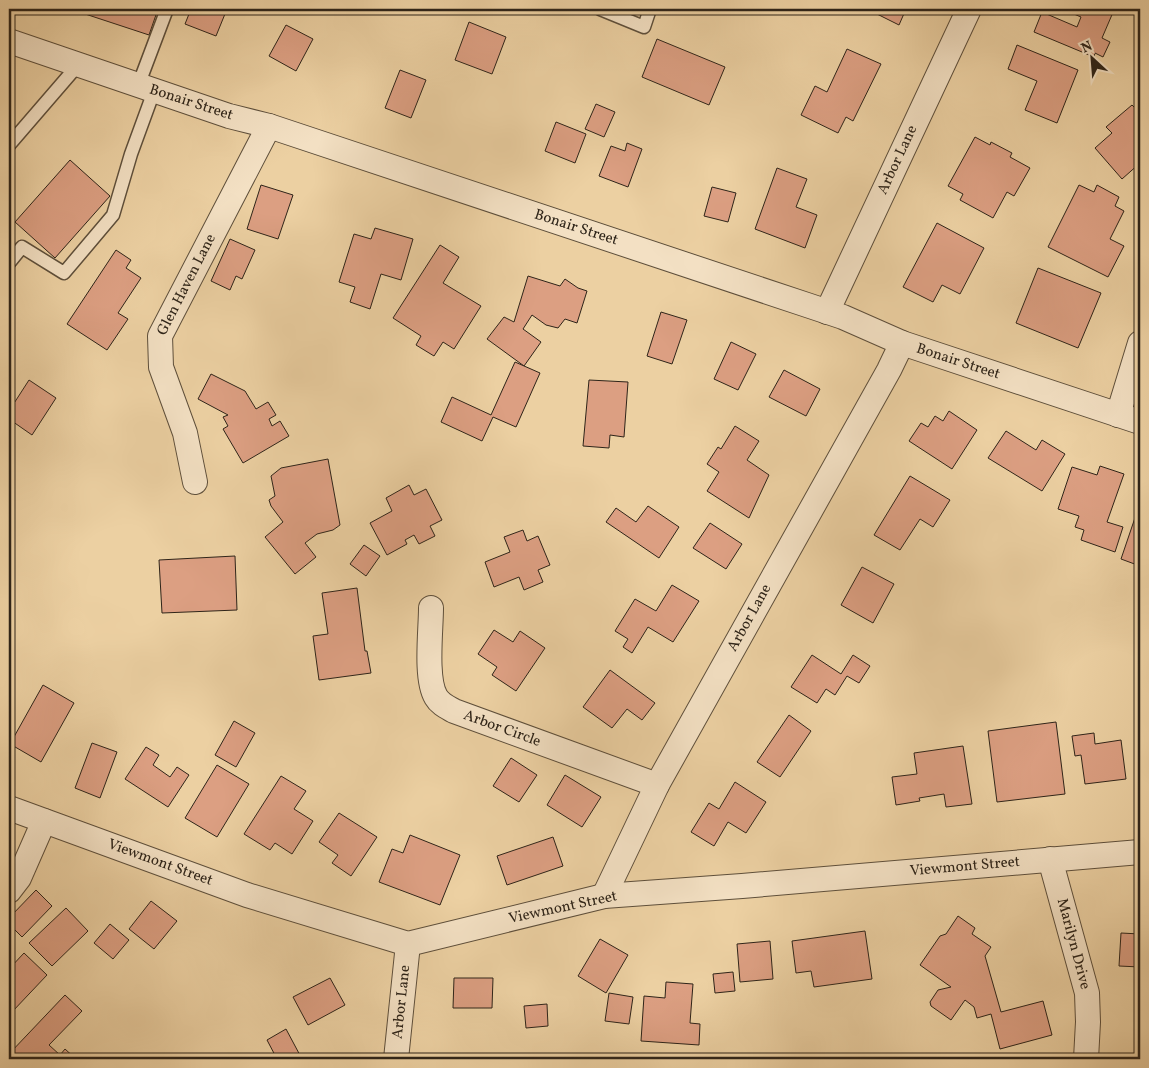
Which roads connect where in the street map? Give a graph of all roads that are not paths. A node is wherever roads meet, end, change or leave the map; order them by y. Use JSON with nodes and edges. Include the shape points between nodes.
{"nodes":[{"id":1,"x":167,"y":9,"type":"edge"},
{"id":2,"x":600,"y":9,"type":"edge"},
{"id":3,"x":650,"y":9,"type":"edge"},
{"id":4,"x":969,"y":9,"type":"edge"},
{"id":5,"x":9,"y":41,"type":"edge"},
{"id":6,"x":78,"y":65,"type":"junction"},
{"id":7,"x":146,"y":88,"type":"junction"},
{"id":8,"x":269,"y":126,"type":"junction"},
{"id":9,"x":9,"y":145,"type":"edge"},
{"id":10,"x":9,"y":263,"type":"edge"},
{"id":11,"x":827,"y":312,"type":"junction"},
{"id":12,"x":902,"y":343,"type":"junction"},
{"id":13,"x":1140,"y":343,"type":"edge"},
{"id":14,"x":1118,"y":415,"type":"junction"},
{"id":15,"x":1140,"y":422,"type":"edge"},
{"id":16,"x":194,"y":482,"type":"dead end"},
{"id":17,"x":431,"y":608,"type":"dead end"},
{"id":18,"x":657,"y":785,"type":"junction"},
{"id":19,"x":9,"y":808,"type":"edge"},
{"id":20,"x":44,"y":822,"type":"junction"},
{"id":21,"x":1140,"y":852,"type":"edge"},
{"id":22,"x":1050,"y":859,"type":"junction"},
{"id":23,"x":9,"y":891,"type":"edge"},
{"id":24,"x":604,"y":896,"type":"junction"},
{"id":25,"x":408,"y":944,"type":"junction"},
{"id":26,"x":396,"y":1059,"type":"edge"},
{"id":27,"x":1086,"y":1059,"type":"edge"}],
"edges":[{"from":1,"to":7,"type":"lane"},
{"from":2,"to":3,"type":"lane","via":[[644,27]]},
{"from":4,"to":11,"type":"street","name":"Arbor Lane"},
{"from":5,"to":6,"type":"street","name":"Bonair Street"},
{"from":6,"to":7,"type":"street","name":"Bonair Street"},
{"from":6,"to":9,"type":"lane"},
{"from":7,"to":8,"type":"street","name":"Bonair Street"},
{"from":7,"to":10,"type":"lane","via":[[113,215],[64,273],[22,247]]},
{"from":8,"to":11,"type":"street","name":"Bonair Street"},
{"from":8,"to":16,"type":"street","name":"Glen Haven Lane","via":[[160,336],[161,366],[185,433]]},
{"from":11,"to":12,"type":"street","name":"Bonair Street"},
{"from":12,"to":14,"type":"street","name":"Bonair Street"},
{"from":12,"to":18,"type":"street","name":"Arbor Lane"},
{"from":13,"to":14,"type":"street"},
{"from":14,"to":15,"type":"street","name":"Bonair Street"},
{"from":17,"to":18,"type":"street","name":"Arbor Circle","via":[[430,678],[441,703],[454,711]]},
{"from":18,"to":24,"type":"street","name":"Arbor Lane"},
{"from":19,"to":20,"type":"street","name":"Viewmont Street"},
{"from":20,"to":23,"type":"street","via":[[19,878]]},
{"from":20,"to":25,"type":"street","name":"Viewmont Street","via":[[247,895]]},
{"from":21,"to":22,"type":"street","name":"Viewmont Street"},
{"from":22,"to":24,"type":"street","name":"Viewmont Street"},
{"from":22,"to":27,"type":"street","name":"Marilyn Drive","via":[[1087,993]]},
{"from":24,"to":25,"type":"street","name":"Viewmont Street"},
{"from":25,"to":26,"type":"street","name":"Arbor Lane"}]}
